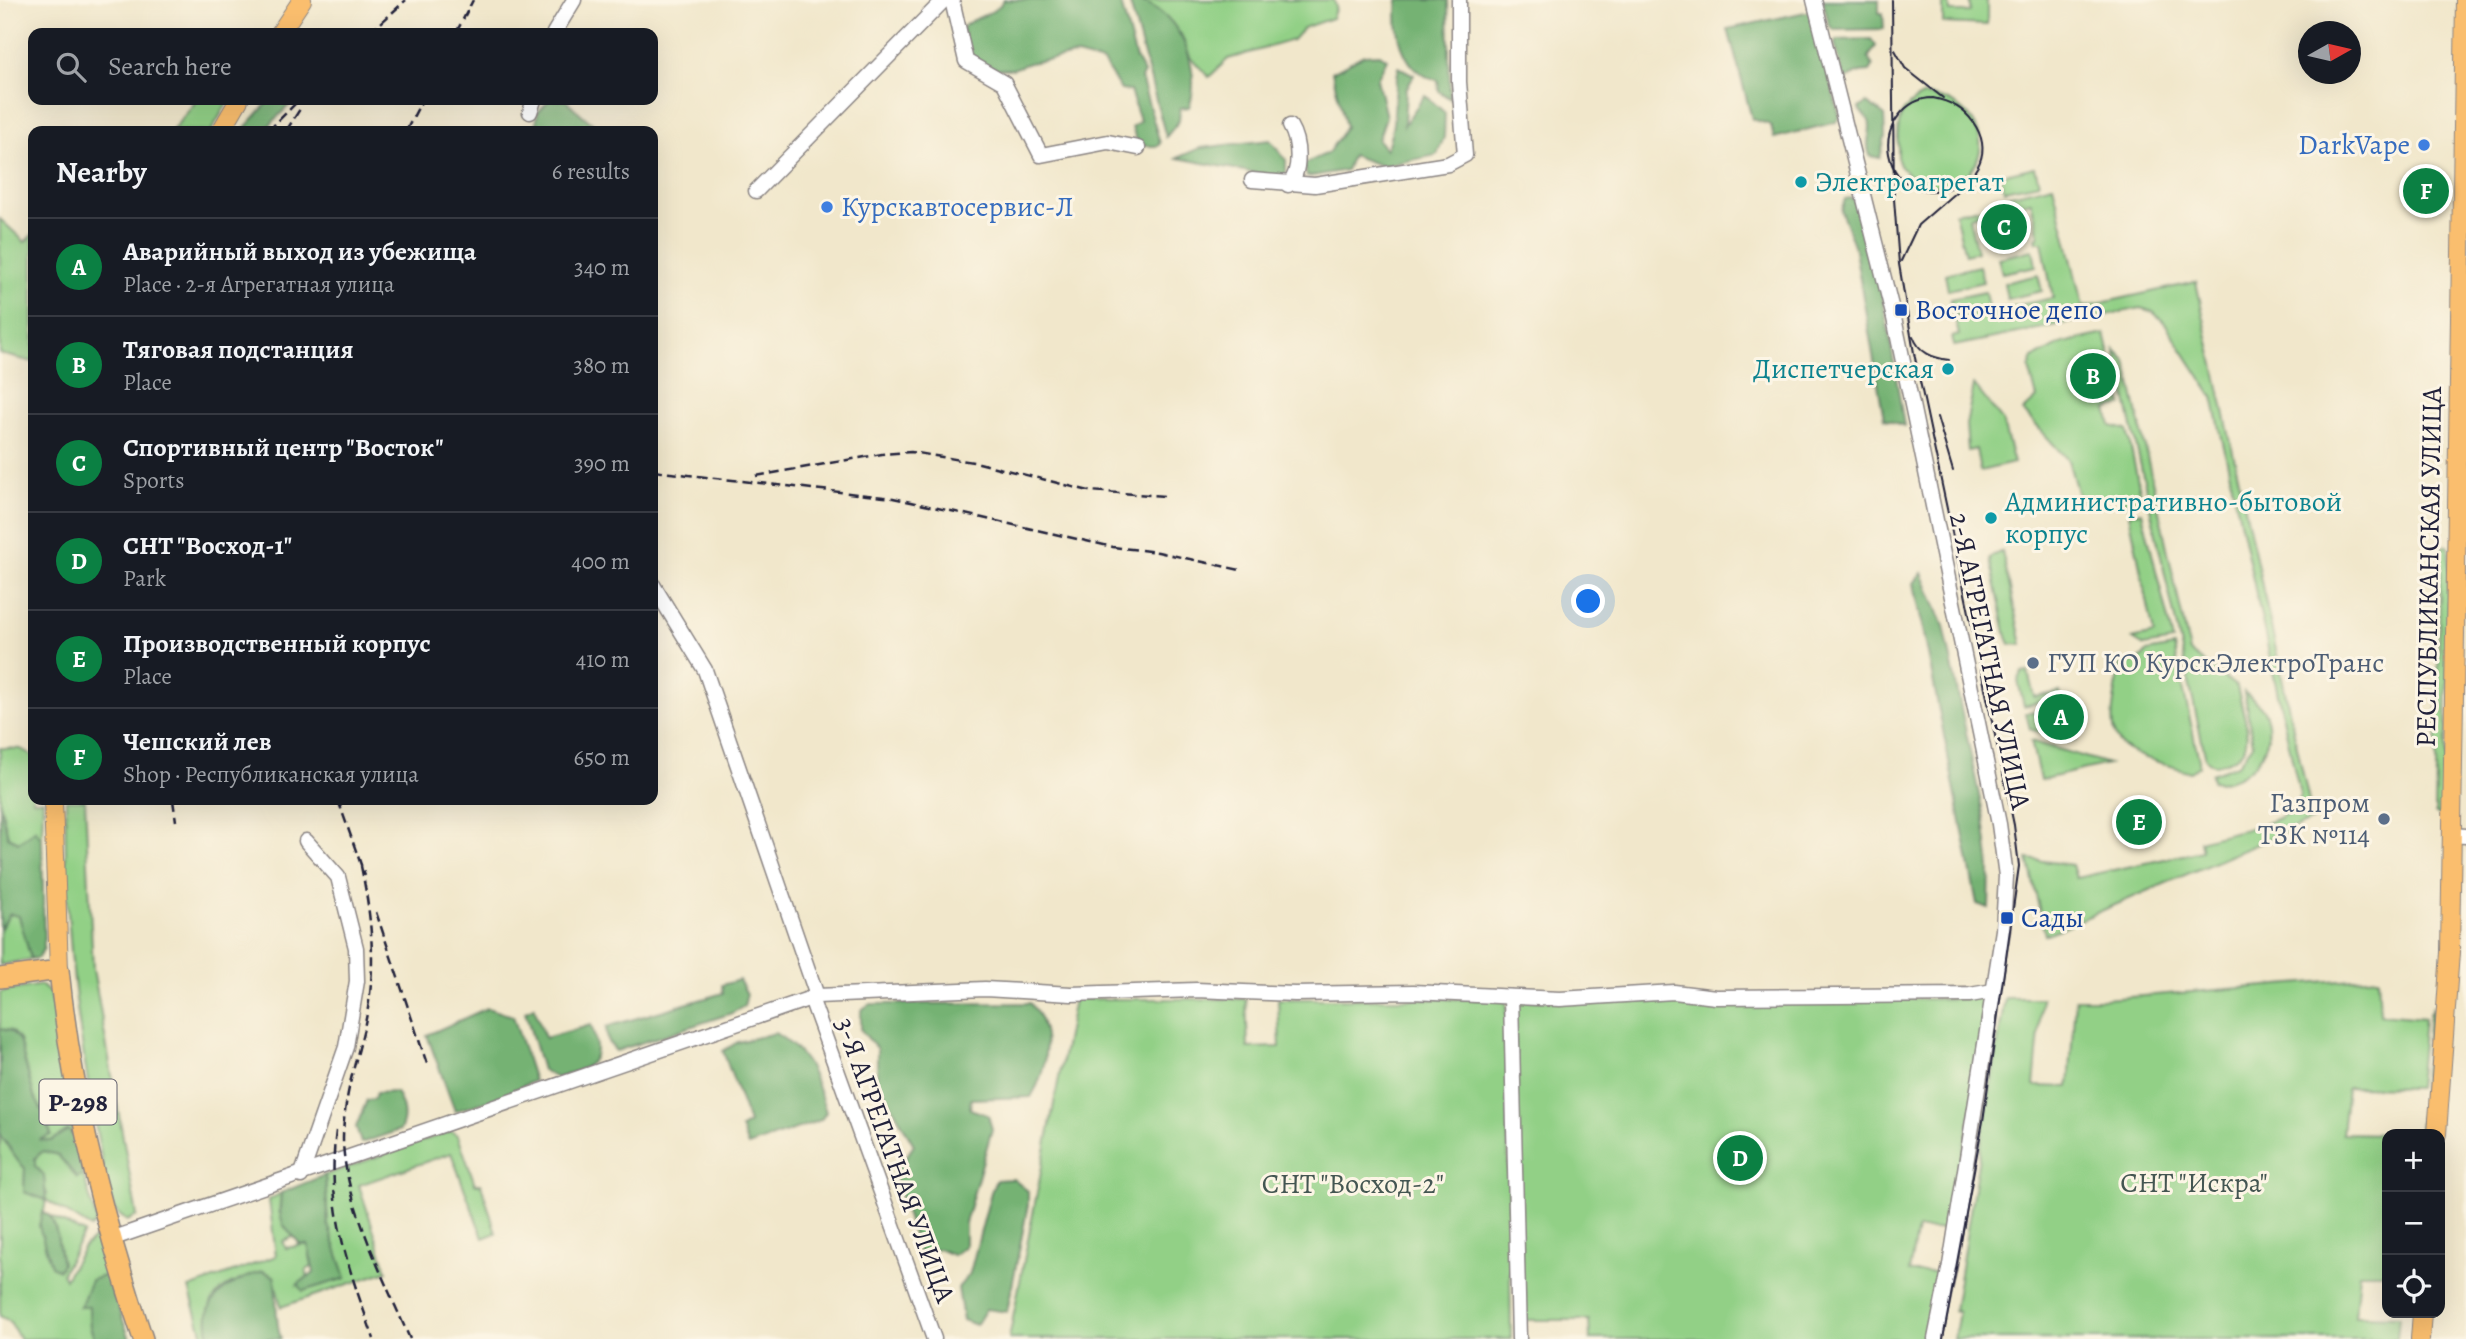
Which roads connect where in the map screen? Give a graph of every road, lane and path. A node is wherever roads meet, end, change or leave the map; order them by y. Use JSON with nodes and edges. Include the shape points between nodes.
{"nodes":[{"id":1,"x":302,"y":0,"type":"edge"},
{"id":2,"x":574,"y":0,"type":"edge"},
{"id":3,"x":944,"y":0,"type":"edge"},
{"id":4,"x":952,"y":0,"type":"edge"},
{"id":5,"x":1458,"y":0,"type":"edge"},
{"id":6,"x":1814,"y":0,"type":"edge"},
{"id":7,"x":2465,"y":0,"type":"edge"},
{"id":8,"x":283,"y":28,"type":"edge"},
{"id":9,"x":557,"y":28,"type":"edge"},
{"id":10,"x":236,"y":105,"type":"edge"},
{"id":11,"x":224,"y":126,"type":"edge"},
{"id":12,"x":1290,"y":126,"type":"dead end"},
{"id":13,"x":1138,"y":148,"type":"dead end"},
{"id":14,"x":1252,"y":180,"type":"dead end"},
{"id":15,"x":1289,"y":185,"type":"junction"},
{"id":16,"x":756,"y":191,"type":"dead end"},
{"id":17,"x":658,"y":593,"type":"edge"},
{"id":18,"x":53,"y":805,"type":"edge"},
{"id":19,"x":2459,"y":835,"type":"edge"},
{"id":20,"x":306,"y":841,"type":"dead end"},
{"id":21,"x":58,"y":964,"type":"junction"},
{"id":22,"x":0,"y":967,"type":"edge"},
{"id":23,"x":0,"y":978,"type":"edge"},
{"id":24,"x":1993,"y":991,"type":"junction"},
{"id":25,"x":814,"y":997,"type":"junction"},
{"id":26,"x":1510,"y":997,"type":"junction"},
{"id":27,"x":2437,"y":1129,"type":"edge"},
{"id":28,"x":301,"y":1176,"type":"junction"},
{"id":29,"x":111,"y":1238,"type":"junction"},
{"id":30,"x":2422,"y":1318,"type":"edge"},
{"id":31,"x":143,"y":1339,"type":"edge"},
{"id":32,"x":934,"y":1339,"type":"edge"},
{"id":33,"x":1519,"y":1339,"type":"edge"},
{"id":34,"x":1935,"y":1339,"type":"edge"},
{"id":35,"x":2420,"y":1339,"type":"edge"}],
"edges":[{"from":1,"to":8,"type":"main road"},
{"from":2,"to":9,"type":"street"},
{"from":3,"to":16,"type":"street"},
{"from":4,"to":13,"type":"street","via":[[965,61],[1004,83],[1041,155],[1108,142]]},
{"from":5,"to":15,"type":"street","via":[[1465,155],[1448,164]]},
{"from":6,"to":24,"type":"street","name":"2-Я АГРЕГАТНАЯ УЛИЦА","via":[[1894,318],[1999,824],[2006,876]]},
{"from":7,"to":19,"type":"main road","name":"РЕСПУБЛИКАНСКАЯ УЛИЦА"},
{"from":10,"to":11,"type":"main road"},
{"from":12,"to":15,"type":"street","via":[[1298,152]]},
{"from":14,"to":15,"type":"street"},
{"from":17,"to":25,"type":"street","name":"3-Я АГРЕГАТНАЯ УЛИЦА","via":[[705,670]]},
{"from":18,"to":21,"type":"main road"},
{"from":19,"to":27,"type":"main road","name":"РЕСПУБЛИКАНСКАЯ УЛИЦА"},
{"from":20,"to":28,"type":"street","via":[[338,877],[356,947],[357,981],[346,1047]]},
{"from":21,"to":22,"type":"highway"},
{"from":21,"to":23,"type":"highway"},
{"from":21,"to":29,"type":"highway","number":"Р-298","via":[[66,1040]]},
{"from":24,"to":26,"type":"street","via":[[1970,995],[1716,997],[1674,992],[1560,999]]},
{"from":24,"to":34,"type":"street","name":"2-Я АГРЕГАТНАЯ УЛИЦА"},
{"from":25,"to":26,"type":"street","via":[[985,989],[1071,994],[1196,990]]},
{"from":25,"to":28,"type":"street"},
{"from":25,"to":32,"type":"street","name":"3-Я АГРЕГАТНАЯ УЛИЦА"},
{"from":26,"to":33,"type":"street"},
{"from":28,"to":29,"type":"street"},
{"from":29,"to":31,"type":"highway","number":"Р-298"},
{"from":30,"to":35,"type":"main road"}]}
